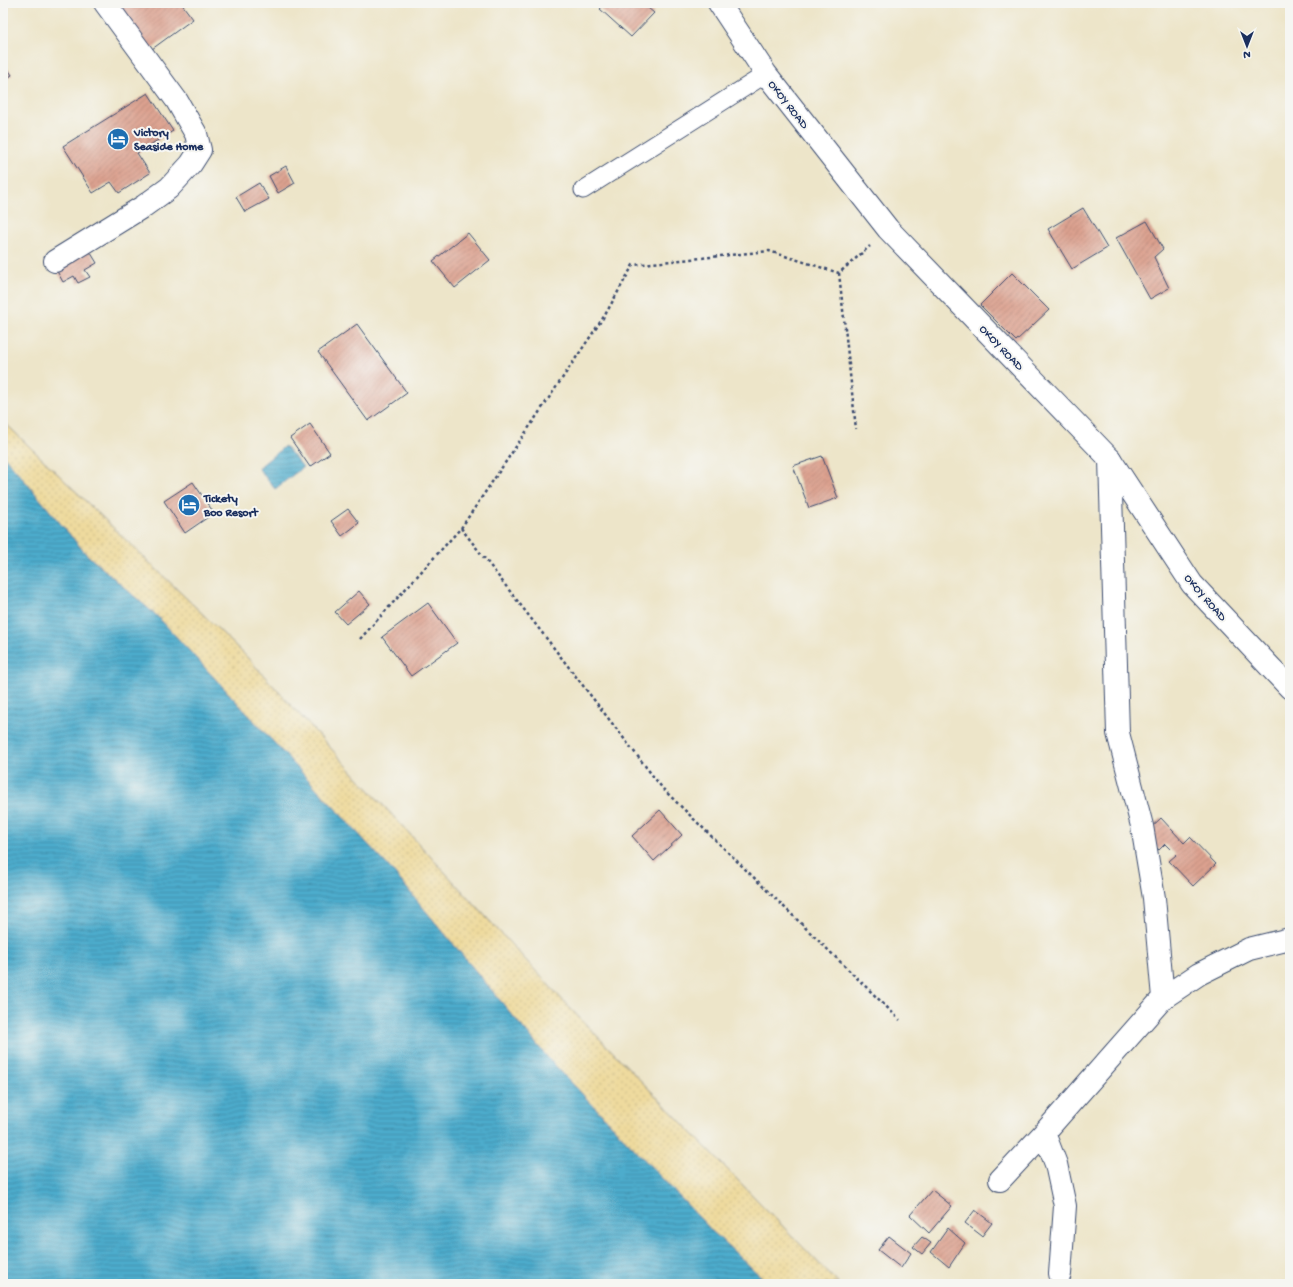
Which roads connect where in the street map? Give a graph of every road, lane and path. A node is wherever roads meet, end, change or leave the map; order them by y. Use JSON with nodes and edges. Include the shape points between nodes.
{"nodes":[{"id":1,"x":105,"y":3,"type":"edge"},
{"id":2,"x":719,"y":3,"type":"edge"},
{"id":3,"x":766,"y":74,"type":"junction"},
{"id":4,"x":584,"y":190,"type":"dead end"},
{"id":5,"x":888,"y":229,"type":"junction"},
{"id":6,"x":55,"y":261,"type":"dead end"},
{"id":7,"x":839,"y":273,"type":"junction"},
{"id":8,"x":856,"y":429,"type":"dead end"},
{"id":9,"x":1110,"y":459,"type":"junction"},
{"id":10,"x":461,"y":528,"type":"junction"},
{"id":11,"x":360,"y":639,"type":"dead end"},
{"id":12,"x":1290,"y":688,"type":"edge"},
{"id":13,"x":1290,"y":939,"type":"edge"},
{"id":14,"x":1163,"y":998,"type":"junction"},
{"id":15,"x":900,"y":1020,"type":"dead end"},
{"id":16,"x":1044,"y":1132,"type":"junction"},
{"id":17,"x":1000,"y":1180,"type":"dead end"},
{"id":18,"x":1060,"y":1274,"type":"dead end"}],
"edges":[{"from":1,"to":6,"type":"street","via":[[177,101],[196,134],[200,150],[191,164],[168,188],[144,206]]},
{"from":2,"to":3,"type":"street","name":"OKOY ROAD"},
{"from":3,"to":4,"type":"lane"},
{"from":3,"to":5,"type":"street","name":"OKOY ROAD"},
{"from":5,"to":7,"type":"path"},
{"from":5,"to":9,"type":"street","name":"OKOY ROAD"},
{"from":7,"to":8,"type":"path"},
{"from":7,"to":10,"type":"path","via":[[769,251],[633,265],[605,315]]},
{"from":9,"to":12,"type":"street","name":"OKOY ROAD","via":[[1192,584]]},
{"from":9,"to":14,"type":"street","via":[[1118,733],[1142,826],[1154,898]]},
{"from":10,"to":11,"type":"path"},
{"from":10,"to":15,"type":"path","via":[[663,789]]},
{"from":13,"to":14,"type":"street","via":[[1249,949],[1199,974]]},
{"from":14,"to":16,"type":"street"},
{"from":16,"to":17,"type":"street"},
{"from":16,"to":18,"type":"street","via":[[1056,1164],[1065,1206]]}]}
